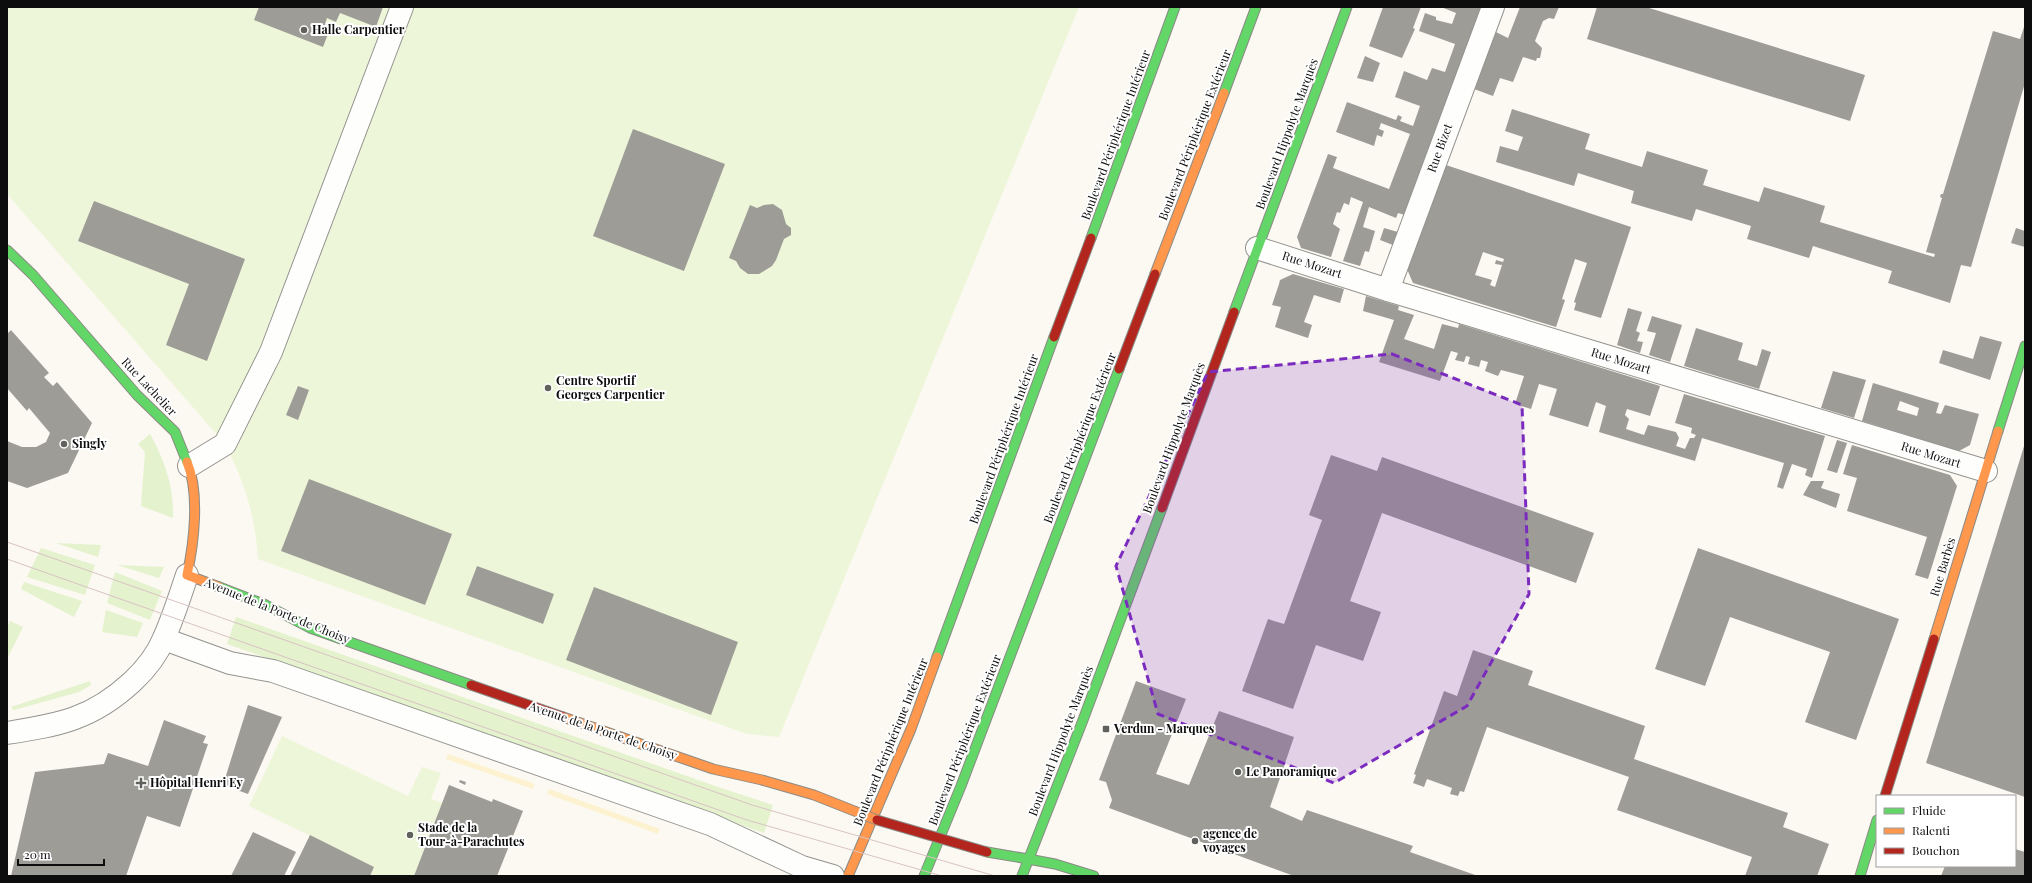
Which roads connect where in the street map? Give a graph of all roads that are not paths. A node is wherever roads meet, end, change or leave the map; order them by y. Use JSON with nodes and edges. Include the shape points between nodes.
{"nodes":[{"id":1,"x":402,"y":7,"type":"edge"},
{"id":2,"x":1175,"y":7,"type":"edge"},
{"id":3,"x":1256,"y":7,"type":"edge"},
{"id":4,"x":1347,"y":7,"type":"edge"},
{"id":5,"x":1493,"y":7,"type":"edge"},
{"id":6,"x":1257,"y":248,"type":"junction"},
{"id":7,"x":7,"y":250,"type":"edge"},
{"id":8,"x":1388,"y":290,"type":"junction"},
{"id":9,"x":2025,"y":346,"type":"edge"},
{"id":10,"x":189,"y":466,"type":"junction"},
{"id":11,"x":1986,"y":471,"type":"junction"},
{"id":12,"x":187,"y":575,"type":"junction"},
{"id":13,"x":164,"y":639,"type":"junction"},
{"id":14,"x":7,"y":733,"type":"edge"},
{"id":15,"x":1884,"y":795,"type":"edge"},
{"id":16,"x":1876,"y":823,"type":"edge"},
{"id":17,"x":1028,"y":859,"type":"junction"},
{"id":18,"x":833,"y":876,"type":"edge"},
{"id":19,"x":848,"y":876,"type":"edge"},
{"id":20,"x":924,"y":876,"type":"edge"},
{"id":21,"x":1022,"y":876,"type":"edge"},
{"id":22,"x":1094,"y":876,"type":"edge"},
{"id":23,"x":1860,"y":876,"type":"edge"}],
"edges":[{"from":1,"to":10,"type":"street","via":[[270,352],[225,444]]},
{"from":2,"to":19,"type":"main road","name":"Boulevard Périphérique Intérieur","via":[[912,728]]},
{"from":3,"to":20,"type":"main road","name":"Boulevard Périphérique Extérieur","via":[[961,786]]},
{"from":4,"to":6,"type":"main road","name":"Boulevard Hippolyte Marquès"},
{"from":5,"to":8,"type":"street","name":"Rue Bizet"},
{"from":6,"to":8,"type":"street","name":"Rue Mozart"},
{"from":6,"to":17,"type":"main road","name":"Boulevard Hippolyte Marquès","via":[[1083,720]]},
{"from":7,"to":10,"type":"main road","name":"Rue Lachelier","via":[[34,275],[137,395],[175,432]]},
{"from":8,"to":11,"type":"street","name":"Rue Mozart"},
{"from":9,"to":11,"type":"main road","name":"Rue Barbès"},
{"from":10,"to":12,"type":"main road","name":"Rue Lachelier","via":[[195,505],[192,552]]},
{"from":11,"to":15,"type":"main road","name":"Rue Barbès"},
{"from":12,"to":13,"type":"street"},
{"from":12,"to":17,"type":"main road","name":"Avenue de la Porte de Choisy","bridge":true,"via":[[266,605],[310,628],[713,769],[814,795],[870,818],[987,852]]},
{"from":13,"to":14,"type":"street","via":[[139,676],[109,702],[71,720]]},
{"from":13,"to":18,"type":"street","via":[[230,663],[288,676],[710,824],[802,867]]},
{"from":16,"to":23,"type":"main road"},
{"from":17,"to":21,"type":"main road","name":"Boulevard Hippolyte Marquès"},
{"from":17,"to":22,"type":"main road","name":"Avenue de la Porte de Choisy"}]}
